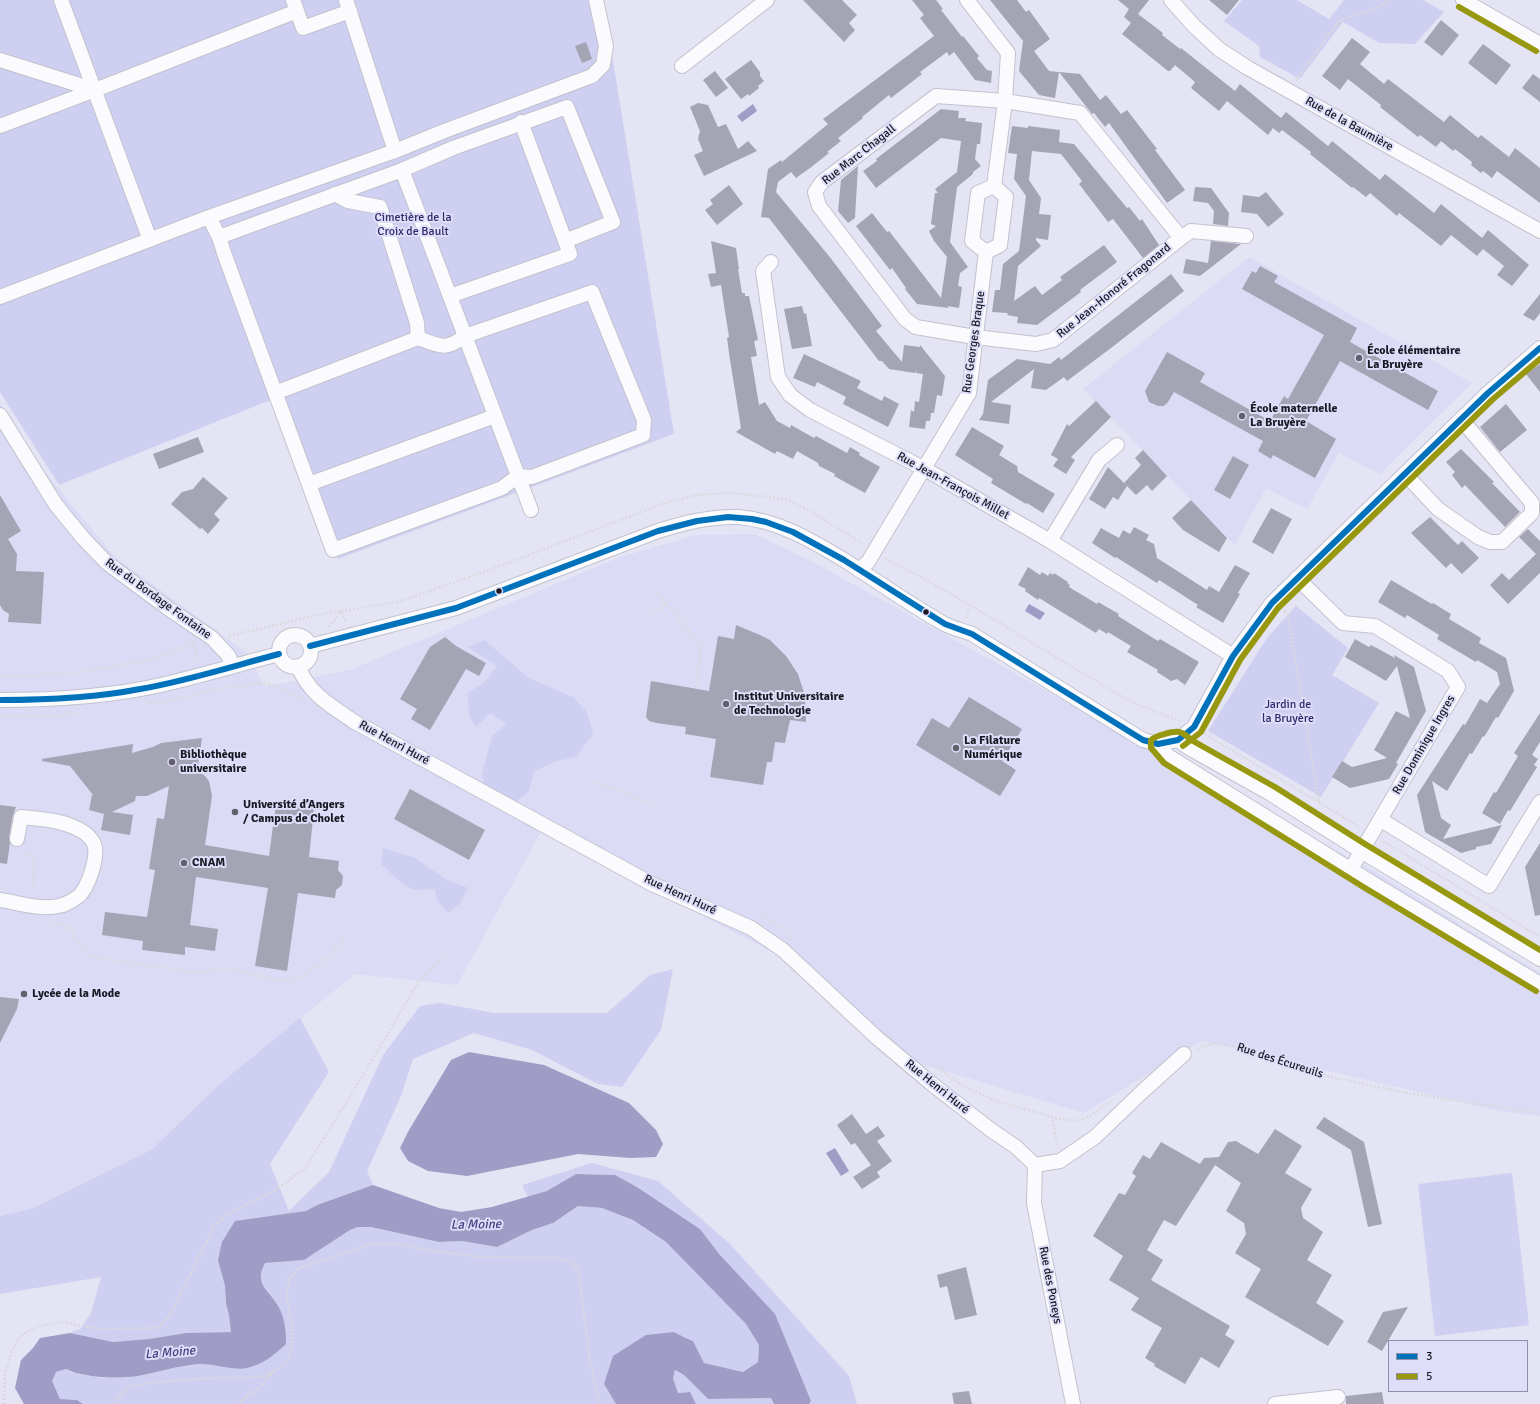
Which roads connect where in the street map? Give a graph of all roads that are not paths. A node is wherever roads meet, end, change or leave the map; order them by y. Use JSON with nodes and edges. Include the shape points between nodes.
{"nodes":[{"id":1,"x":61,"y":0,"type":"edge"},
{"id":2,"x":596,"y":0,"type":"edge"},
{"id":3,"x":767,"y":0,"type":"edge"},
{"id":4,"x":967,"y":0,"type":"edge"},
{"id":5,"x":1171,"y":0,"type":"edge"},
{"id":6,"x":1463,"y":0,"type":"edge"},
{"id":7,"x":295,"y":5,"type":"edge"},
{"id":8,"x":348,"y":5,"type":"edge"},
{"id":9,"x":1540,"y":44,"type":"edge"},
{"id":10,"x":0,"y":60,"type":"edge"},
{"id":11,"x":682,"y":66,"type":"dead end"},
{"id":12,"x":95,"y":90,"type":"junction"},
{"id":13,"x":1005,"y":101,"type":"junction"},
{"id":14,"x":522,"y":122,"type":"junction"},
{"id":15,"x":0,"y":126,"type":"edge"},
{"id":16,"x":447,"y":130,"type":"junction"},
{"id":17,"x":453,"y":148,"type":"junction"},
{"id":18,"x":395,"y":151,"type":"junction"},
{"id":19,"x":402,"y":170,"type":"junction"},
{"id":20,"x":994,"y":186,"type":"junction"},
{"id":21,"x":335,"y":194,"type":"junction"},
{"id":22,"x":209,"y":217,"type":"junction"},
{"id":23,"x":1540,"y":231,"type":"edge"},
{"id":24,"x":1246,"y":236,"type":"dead end"},
{"id":25,"x":219,"y":237,"type":"junction"},
{"id":26,"x":1181,"y":238,"type":"junction"},
{"id":27,"x":150,"y":240,"type":"junction"},
{"id":28,"x":565,"y":241,"type":"junction"},
{"id":29,"x":986,"y":252,"type":"junction"},
{"id":30,"x":771,"y":262,"type":"dead end"},
{"id":31,"x":450,"y":296,"type":"junction"},
{"id":32,"x":0,"y":297,"type":"edge"},
{"id":33,"x":465,"y":336,"type":"junction"},
{"id":34,"x":975,"y":337,"type":"junction"},
{"id":35,"x":418,"y":338,"type":"junction"},
{"id":36,"x":1540,"y":348,"type":"edge"},
{"id":37,"x":276,"y":393,"type":"junction"},
{"id":38,"x":0,"y":415,"type":"edge"},
{"id":39,"x":495,"y":416,"type":"junction"},
{"id":40,"x":1461,"y":419,"type":"junction"},
{"id":41,"x":1117,"y":445,"type":"dead end"},
{"id":42,"x":923,"y":468,"type":"junction"},
{"id":43,"x":1405,"y":474,"type":"junction"},
{"id":44,"x":518,"y":476,"type":"junction"},
{"id":45,"x":309,"y":484,"type":"junction"},
{"id":46,"x":531,"y":510,"type":"dead end"},
{"id":47,"x":1050,"y":541,"type":"junction"},
{"id":48,"x":859,"y":570,"type":"junction"},
{"id":49,"x":1297,"y":578,"type":"junction"},
{"id":50,"x":310,"y":646,"type":"junction"},
{"id":51,"x":279,"y":654,"type":"junction"},
{"id":52,"x":1233,"y":656,"type":"junction"},
{"id":53,"x":233,"y":666,"type":"junction"},
{"id":54,"x":298,"y":666,"type":"junction"},
{"id":55,"x":0,"y":700,"type":"edge"},
{"id":56,"x":1178,"y":740,"type":"junction"},
{"id":57,"x":1158,"y":744,"type":"junction"},
{"id":58,"x":1540,"y":802,"type":"edge"},
{"id":59,"x":1381,"y":820,"type":"junction"},
{"id":60,"x":20,"y":845,"type":"road end"},
{"id":61,"x":1361,"y":851,"type":"junction"},
{"id":62,"x":1351,"y":869,"type":"junction"},
{"id":63,"x":0,"y":900,"type":"edge"},
{"id":64,"x":1540,"y":959,"type":"edge"},
{"id":65,"x":1540,"y":984,"type":"edge"},
{"id":66,"x":1184,"y":1054,"type":"road end"},
{"id":67,"x":1035,"y":1166,"type":"junction"},
{"id":68,"x":1338,"y":1397,"type":"dead end"},
{"id":69,"x":1073,"y":1404,"type":"edge"},
{"id":70,"x":1275,"y":1404,"type":"edge"}],
"edges":[{"from":1,"to":12,"type":"street"},
{"from":2,"to":16,"type":"street","via":[[606,46],[603,65],[592,76]]},
{"from":3,"to":11,"type":"street"},
{"from":4,"to":13,"type":"street","via":[[1008,53]]},
{"from":5,"to":23,"type":"street","name":"Rue de la Baumière","via":[[1220,50],[1248,68]]},
{"from":6,"to":9,"type":"street"},
{"from":7,"to":8,"type":"street","via":[[303,28]]},
{"from":7,"to":12,"type":"street"},
{"from":8,"to":18,"type":"street"},
{"from":10,"to":12,"type":"street"},
{"from":12,"to":15,"type":"street"},
{"from":12,"to":27,"type":"street"},
{"from":13,"to":20,"type":"street"},
{"from":13,"to":26,"type":"street","name":"Rue Jean-Honoré Fragonard","via":[[1080,112]]},
{"from":13,"to":34,"type":"street","name":"Rue Marc Chagall","via":[[936,96],[822,182],[815,192],[819,206],[905,319],[916,327]]},
{"from":14,"to":17,"type":"street"},
{"from":14,"to":28,"type":"street"},
{"from":14,"to":28,"type":"street","via":[[567,107],[613,222]]},
{"from":16,"to":17,"type":"street"},
{"from":16,"to":18,"type":"street"},
{"from":17,"to":19,"type":"street"},
{"from":18,"to":22,"type":"street"},
{"from":19,"to":21,"type":"street"},
{"from":19,"to":31,"type":"street"},
{"from":20,"to":29,"type":"street","via":[[1006,197],[1000,245]]},
{"from":20,"to":29,"type":"street","via":[[978,193],[972,240]]},
{"from":21,"to":25,"type":"street"},
{"from":21,"to":35,"type":"street","via":[[348,201],[380,207],[417,323]]},
{"from":22,"to":25,"type":"street"},
{"from":22,"to":27,"type":"street"},
{"from":24,"to":26,"type":"street","name":"Rue Jean-Honoré Fragonard","via":[[1191,231]]},
{"from":25,"to":37,"type":"street"},
{"from":26,"to":34,"type":"street","name":"Rue Jean-Honoré Fragonard","via":[[1053,340],[1036,344]]},
{"from":27,"to":32,"type":"street"},
{"from":28,"to":31,"type":"street","via":[[570,254]]},
{"from":29,"to":34,"type":"street","name":"Rue Georges Braque"},
{"from":30,"to":42,"type":"street","name":"Rue Jean-François Millet","via":[[763,271],[778,377],[790,396],[810,410]]},
{"from":31,"to":33,"type":"street"},
{"from":33,"to":35,"type":"street","via":[[455,343],[439,346]]},
{"from":33,"to":39,"type":"street"},
{"from":33,"to":44,"type":"street","via":[[592,292],[644,420],[643,435],[532,477]]},
{"from":34,"to":42,"type":"street","name":"Rue Georges Braque","via":[[969,393]]},
{"from":35,"to":37,"type":"street"},
{"from":36,"to":40,"type":"street"},
{"from":37,"to":45,"type":"street"},
{"from":38,"to":53,"type":"street","name":"Rue du Bordage Fontaine","via":[[56,505],[83,538],[108,563],[212,638],[228,655]]},
{"from":39,"to":44,"type":"street"},
{"from":39,"to":45,"type":"street"},
{"from":40,"to":43,"type":"street"},
{"from":40,"to":43,"type":"street","via":[[1532,503],[1532,513],[1527,518],[1502,542],[1490,542],[1478,537],[1438,509]]},
{"from":41,"to":47,"type":"street","via":[[1098,460]]},
{"from":42,"to":47,"type":"street","name":"Rue Jean-François Millet"},
{"from":42,"to":48,"type":"street","name":"Rue Georges Braque","via":[[868,562]]},
{"from":43,"to":49,"type":"street"},
{"from":44,"to":45,"type":"street","via":[[502,488],[333,550]]},
{"from":44,"to":46,"type":"street"},
{"from":47,"to":52,"type":"street","name":"Rue Jean-François Millet"},
{"from":48,"to":50,"type":"street","via":[[813,541],[784,528],[760,520],[738,517],[710,518],[658,531],[456,608]]},
{"from":48,"to":57,"type":"street","via":[[942,623],[972,634],[1143,740]]},
{"from":49,"to":52,"type":"street","via":[[1272,603]]},
{"from":49,"to":59,"type":"street","name":"Rue Dominique Ingres","via":[[1343,623],[1375,626],[1448,671],[1458,687]]},
{"from":50,"to":51,"type":"street","via":[[299,636],[288,636],[280,644]]},
{"from":50,"to":54,"type":"street","via":[[307,661]]},
{"from":51,"to":53,"type":"street"},
{"from":51,"to":54,"type":"street","via":[[288,666]]},
{"from":52,"to":56,"type":"street","via":[[1194,727]]},
{"from":53,"to":55,"type":"street","via":[[160,685],[98,695]]},
{"from":54,"to":67,"type":"street","name":"Rue Henri Huré","via":[[306,684],[315,694],[385,740],[652,884],[751,928],[783,950],[876,1036],[932,1084],[1016,1147]]},
{"from":56,"to":57,"type":"street"},
{"from":56,"to":61,"type":"street","via":[[1271,794]]},
{"from":57,"to":62,"type":"street","via":[[1168,756]]},
{"from":58,"to":59,"type":"street","via":[[1489,886]]},
{"from":59,"to":61,"type":"street","name":"Rue Dominique Ingres"},
{"from":60,"to":63,"type":"street","via":[[20,817],[50,819],[66,823],[86,833],[94,844],[95,853],[89,882],[79,896],[64,905],[44,908]]},
{"from":61,"to":62,"type":"street","name":"Rue Dominique Ingres"},
{"from":61,"to":64,"type":"street"},
{"from":62,"to":65,"type":"street"},
{"from":66,"to":67,"type":"street","via":[[1095,1138],[1060,1161]]},
{"from":67,"to":69,"type":"street","name":"Rue des Poneys","via":[[1034,1203]]},
{"from":68,"to":70,"type":"street"}]}
